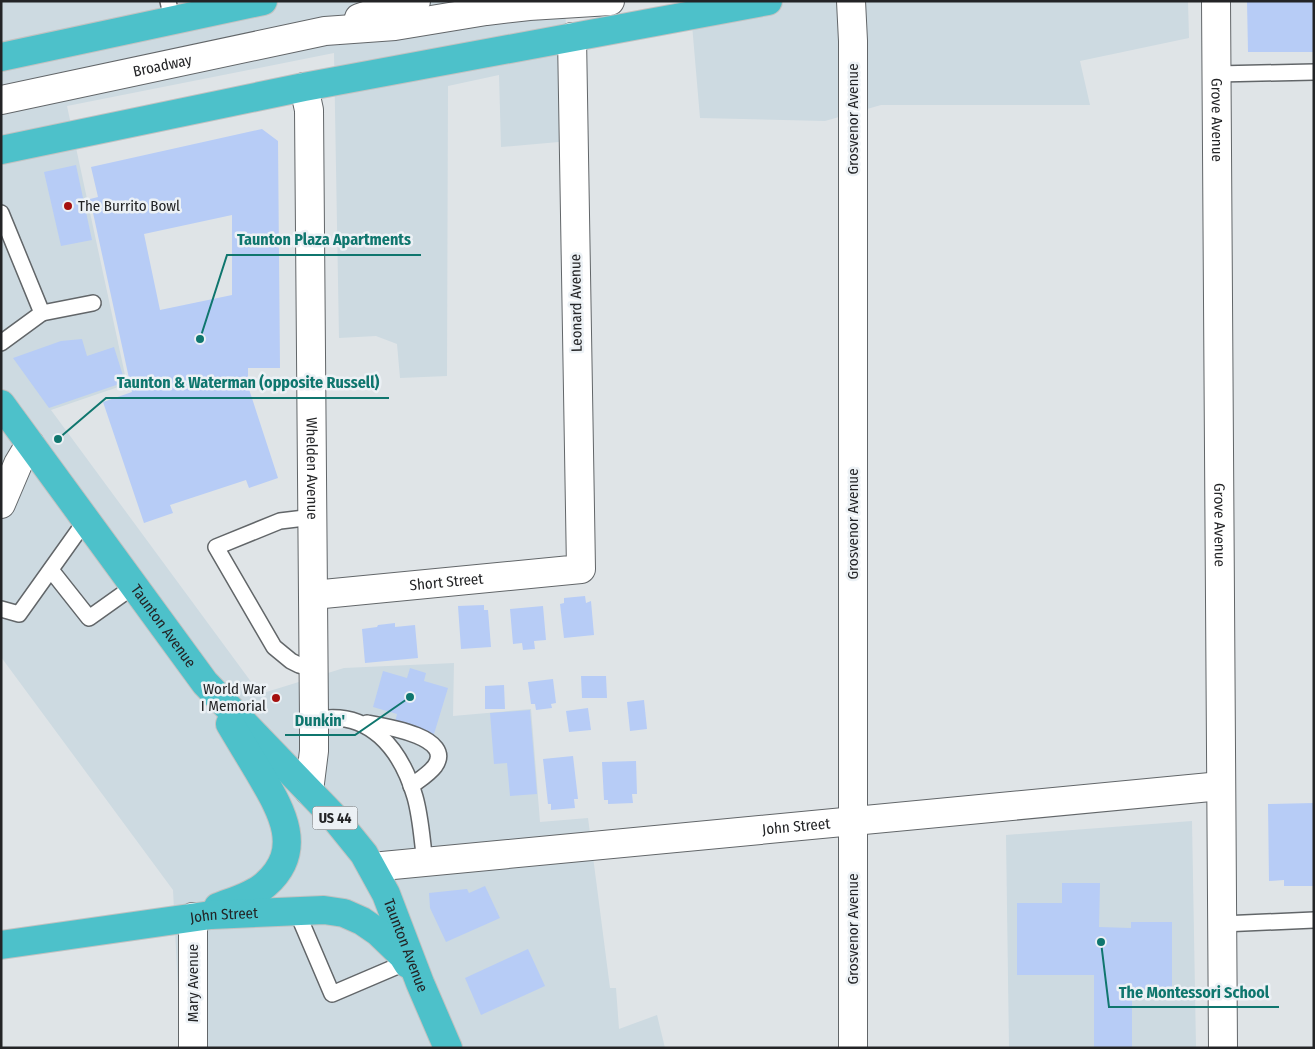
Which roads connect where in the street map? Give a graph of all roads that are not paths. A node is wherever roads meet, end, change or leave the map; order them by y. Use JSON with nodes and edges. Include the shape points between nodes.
{"nodes":[{"id":1,"x":263,"y":1,"type":"edge"},
{"id":2,"x":416,"y":1,"type":"edge"},
{"id":3,"x":610,"y":1,"type":"edge"},
{"id":4,"x":768,"y":1,"type":"edge"},
{"id":5,"x":851,"y":1,"type":"edge"},
{"id":6,"x":1216,"y":1,"type":"edge"},
{"id":7,"x":170,"y":11,"type":"edge"},
{"id":8,"x":325,"y":31,"type":"junction"},
{"id":9,"x":572,"y":37,"type":"junction"},
{"id":10,"x":1,"y":57,"type":"edge"},
{"id":11,"x":1314,"y":72,"type":"edge"},
{"id":12,"x":1217,"y":74,"type":"junction"},
{"id":13,"x":304,"y":87,"type":"junction"},
{"id":14,"x":1,"y":100,"type":"edge"},
{"id":15,"x":1,"y":150,"type":"edge"},
{"id":16,"x":1,"y":213,"type":"edge"},
{"id":17,"x":93,"y":303,"type":"dead end"},
{"id":18,"x":42,"y":313,"type":"junction"},
{"id":19,"x":1,"y":343,"type":"edge"},
{"id":20,"x":1,"y":404,"type":"edge"},
{"id":21,"x":30,"y":444,"type":"junction"},
{"id":22,"x":1,"y":504,"type":"edge"},
{"id":23,"x":312,"y":517,"type":"junction"},
{"id":24,"x":86,"y":520,"type":"junction"},
{"id":25,"x":580,"y":569,"type":"joint"},
{"id":26,"x":51,"y":570,"type":"junction"},
{"id":27,"x":134,"y":586,"type":"junction"},
{"id":28,"x":313,"y":595,"type":"junction"},
{"id":29,"x":1,"y":609,"type":"edge"},
{"id":30,"x":314,"y":669,"type":"junction"},
{"id":31,"x":205,"y":683,"type":"junction"},
{"id":32,"x":351,"y":719,"type":"junction"},
{"id":33,"x":314,"y":720,"type":"junction"},
{"id":34,"x":411,"y":786,"type":"junction"},
{"id":35,"x":1221,"y":786,"type":"junction"},
{"id":36,"x":309,"y":791,"type":"junction"},
{"id":37,"x":852,"y":821,"type":"junction"},
{"id":38,"x":425,"y":862,"type":"junction"},
{"id":39,"x":372,"y":867,"type":"junction"},
{"id":40,"x":297,"y":912,"type":"junction"},
{"id":41,"x":193,"y":917,"type":"junction"},
{"id":42,"x":1314,"y":920,"type":"edge"},
{"id":43,"x":1222,"y":924,"type":"junction"},
{"id":44,"x":1,"y":945,"type":"edge"},
{"id":45,"x":413,"y":972,"type":"junction"},
{"id":46,"x":193,"y":1048,"type":"edge"},
{"id":47,"x":448,"y":1048,"type":"edge"},
{"id":48,"x":853,"y":1048,"type":"edge"},
{"id":49,"x":1223,"y":1048,"type":"edge"}],
"edges":[{"from":1,"to":7,"type":"highway"},
{"from":2,"to":8,"type":"street","name":"Broadway"},
{"from":3,"to":8,"type":"street","name":"Broadway","via":[[529,6],[395,26]]},
{"from":4,"to":9,"type":"highway"},
{"from":5,"to":37,"type":"street","name":"Grosvenor Avenue"},
{"from":6,"to":12,"type":"street","name":"Grove Avenue"},
{"from":7,"to":10,"type":"highway"},
{"from":8,"to":14,"type":"street","name":"Broadway"},
{"from":9,"to":13,"type":"highway"},
{"from":9,"to":25,"type":"street","name":"Leonard Avenue"},
{"from":11,"to":12,"type":"lane"},
{"from":12,"to":35,"type":"street","name":"Grove Avenue"},
{"from":13,"to":15,"type":"highway"},
{"from":13,"to":23,"type":"street","name":"Whelden Avenue","via":[[309,110]]},
{"from":16,"to":18,"type":"lane"},
{"from":17,"to":18,"type":"lane"},
{"from":18,"to":19,"type":"lane"},
{"from":20,"to":21,"type":"highway","name":"Taunton Avenue","number":"US 44"},
{"from":21,"to":22,"type":"street"},
{"from":21,"to":24,"type":"highway","name":"Taunton Avenue","number":"US 44"},
{"from":23,"to":28,"type":"street","name":"Whelden Avenue"},
{"from":23,"to":30,"type":"lane","via":[[280,521],[216,546],[274,647],[291,661]]},
{"from":24,"to":26,"type":"lane"},
{"from":24,"to":27,"type":"highway","name":"Taunton Avenue","number":"US 44"},
{"from":25,"to":28,"type":"street","name":"Short Street"},
{"from":26,"to":27,"type":"lane","via":[[89,618]]},
{"from":26,"to":29,"type":"lane","via":[[19,614]]},
{"from":27,"to":31,"type":"highway","name":"Taunton Avenue","number":"US 44"},
{"from":28,"to":30,"type":"street","name":"Whelden Avenue"},
{"from":30,"to":33,"type":"street","name":"Whelden Avenue"},
{"from":31,"to":36,"type":"highway","name":"Taunton Avenue","number":"US 44"},
{"from":31,"to":41,"type":"highway","via":[[278,804],[287,840],[281,865],[266,884],[253,893]]},
{"from":32,"to":33,"type":"lane"},
{"from":32,"to":34,"type":"lane","via":[[371,728],[384,739]]},
{"from":32,"to":34,"type":"lane","via":[[394,728],[434,745],[438,755],[435,766]]},
{"from":33,"to":36,"type":"street","name":"Whelden Avenue"},
{"from":34,"to":38,"type":"lane"},
{"from":35,"to":37,"type":"street","name":"John Street"},
{"from":35,"to":43,"type":"street","name":"Grove Avenue"},
{"from":36,"to":39,"type":"highway","name":"Taunton Avenue","number":"US 44","via":[[344,828]]},
{"from":37,"to":38,"type":"street","name":"John Street"},
{"from":37,"to":48,"type":"street","name":"Grosvenor Avenue"},
{"from":38,"to":39,"type":"street","name":"John Street"},
{"from":39,"to":45,"type":"highway","name":"Taunton Avenue","number":"US 44","via":[[392,908]]},
{"from":40,"to":41,"type":"highway","name":"John Street","number":"US 44"},
{"from":40,"to":45,"type":"highway","name":"John Street","number":"US 44","via":[[324,910],[354,917],[378,932],[403,956]]},
{"from":40,"to":45,"type":"lane","via":[[332,994]]},
{"from":41,"to":44,"type":"highway","name":"John Street","number":"US 44"},
{"from":41,"to":46,"type":"street","name":"Mary Avenue"},
{"from":42,"to":43,"type":"lane"},
{"from":43,"to":49,"type":"street","name":"Grove Avenue"},
{"from":45,"to":47,"type":"highway","name":"Taunton Avenue","number":"US 44"}]}
